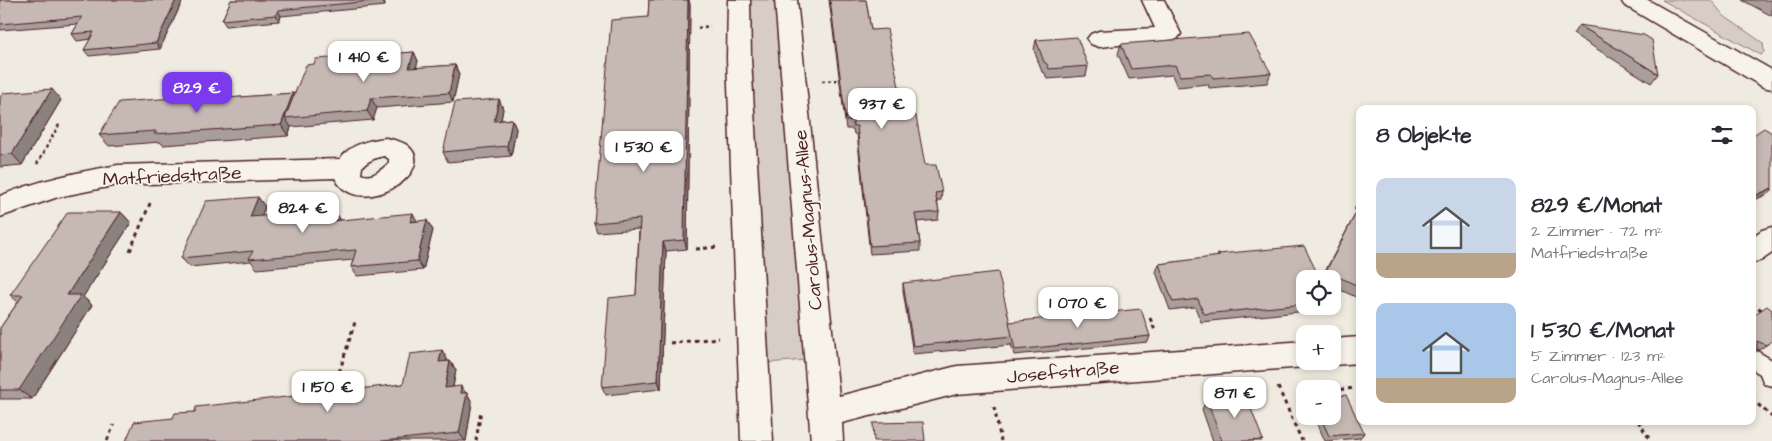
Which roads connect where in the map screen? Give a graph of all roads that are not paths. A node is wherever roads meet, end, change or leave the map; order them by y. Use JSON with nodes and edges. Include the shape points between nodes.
{"nodes":[{"id":1,"x":739,"y":0,"type":"edge"},
{"id":2,"x":786,"y":0,"type":"edge"},
{"id":3,"x":1153,"y":0,"type":"edge"},
{"id":4,"x":1632,"y":0,"type":"edge"},
{"id":5,"x":1099,"y":39,"type":"dead end"},
{"id":6,"x":1772,"y":81,"type":"edge"},
{"id":7,"x":348,"y":168,"type":"dead end"},
{"id":8,"x":0,"y":207,"type":"edge"},
{"id":9,"x":1772,"y":238,"type":"edge"},
{"id":10,"x":1756,"y":249,"type":"edge"},
{"id":11,"x":1356,"y":350,"type":"edge"},
{"id":12,"x":1341,"y":351,"type":"edge"},
{"id":13,"x":1296,"y":354,"type":"edge"},
{"id":14,"x":1756,"y":361,"type":"edge"},
{"id":15,"x":1772,"y":377,"type":"edge"},
{"id":16,"x":826,"y":427,"type":"edge"},
{"id":17,"x":757,"y":441,"type":"edge"}],
"edges":[{"from":1,"to":17,"type":"street"},
{"from":2,"to":16,"type":"street","name":"Carolus-Magnus-Allee"},
{"from":3,"to":5,"type":"street","via":[[1169,34]]},
{"from":4,"to":6,"type":"street"},
{"from":7,"to":8,"type":"street","name":"Matfriedstraße","via":[[118,175],[36,193]]},
{"from":9,"to":10,"type":"street"},
{"from":11,"to":12,"type":"street"},
{"from":13,"to":16,"type":"street","name":"Josefstraße","via":[[957,380]]},
{"from":14,"to":15,"type":"lane","via":[[1767,368]]}]}
